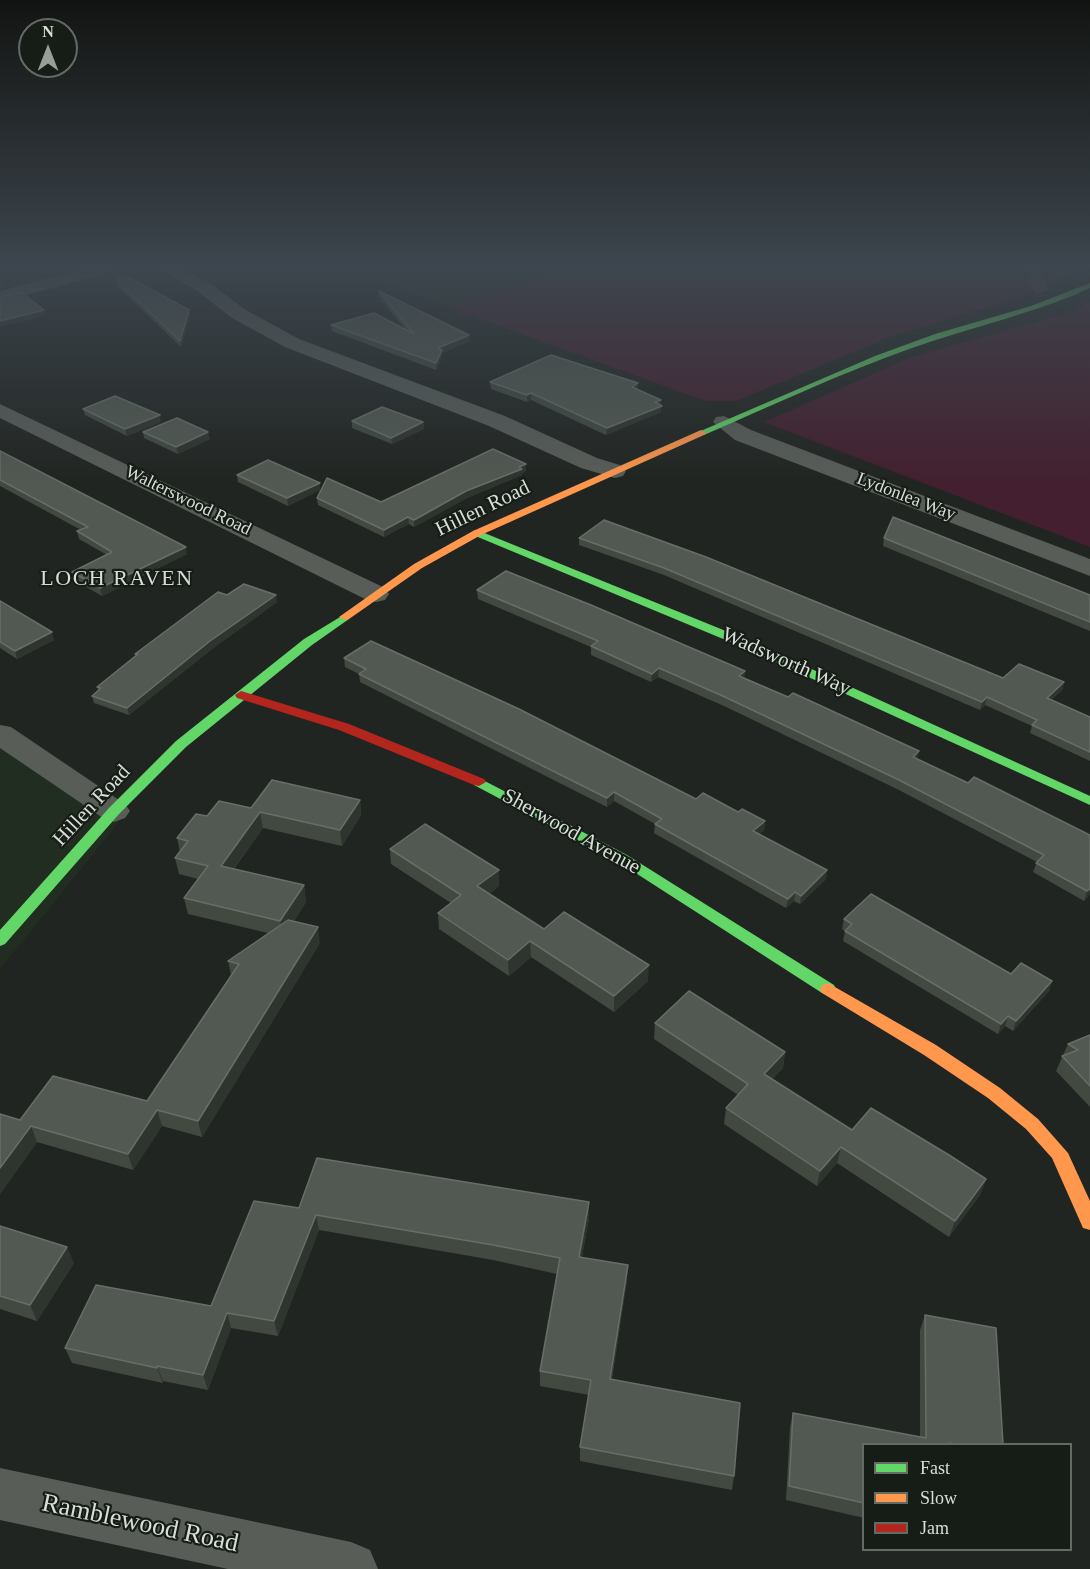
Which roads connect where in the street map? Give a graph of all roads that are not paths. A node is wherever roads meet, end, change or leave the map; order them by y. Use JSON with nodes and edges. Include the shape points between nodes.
{"nodes":[{"id":1,"x":281,"y":338,"type":"edge"},
{"id":2,"x":935,"y":338,"type":"edge"},
{"id":3,"x":0,"y":410,"type":"edge"},
{"id":4,"x":724,"y":423,"type":"junction"},
{"id":5,"x":615,"y":471,"type":"junction"},
{"id":6,"x":477,"y":533,"type":"junction"},
{"id":7,"x":1090,"y":568,"type":"edge"},
{"id":8,"x":376,"y":594,"type":"junction"},
{"id":9,"x":241,"y":695,"type":"junction"},
{"id":10,"x":0,"y":734,"type":"edge"},
{"id":11,"x":1090,"y":801,"type":"edge"},
{"id":12,"x":114,"y":811,"type":"junction"},
{"id":13,"x":0,"y":940,"type":"edge"},
{"id":14,"x":1090,"y":1221,"type":"edge"},
{"id":15,"x":0,"y":1494,"type":"edge"},
{"id":16,"x":351,"y":1569,"type":"edge"}],
"edges":[{"from":1,"to":5,"type":"street"},
{"from":2,"to":4,"type":"street","name":"Hillen Road","via":[[895,350]]},
{"from":3,"to":8,"type":"street","name":"Walterswood Road"},
{"from":4,"to":5,"type":"street","name":"Hillen Road"},
{"from":4,"to":7,"type":"street","name":"Lydonlea Way","via":[[743,435]]},
{"from":5,"to":6,"type":"street","name":"Hillen Road"},
{"from":6,"to":8,"type":"street","name":"Hillen Road"},
{"from":6,"to":11,"type":"street","name":"Wadsworth Way","via":[[754,647]]},
{"from":8,"to":9,"type":"street","name":"Hillen Road"},
{"from":9,"to":12,"type":"street","name":"Hillen Road","via":[[181,744]]},
{"from":9,"to":14,"type":"street","name":"Sherwood Avenue","via":[[344,727],[485,785],[622,858],[993,1093],[1032,1124],[1059,1154]]},
{"from":10,"to":12,"type":"street"},
{"from":12,"to":13,"type":"street","name":"Hillen Road"},
{"from":15,"to":16,"type":"street","name":"Ramblewood Road"}]}
